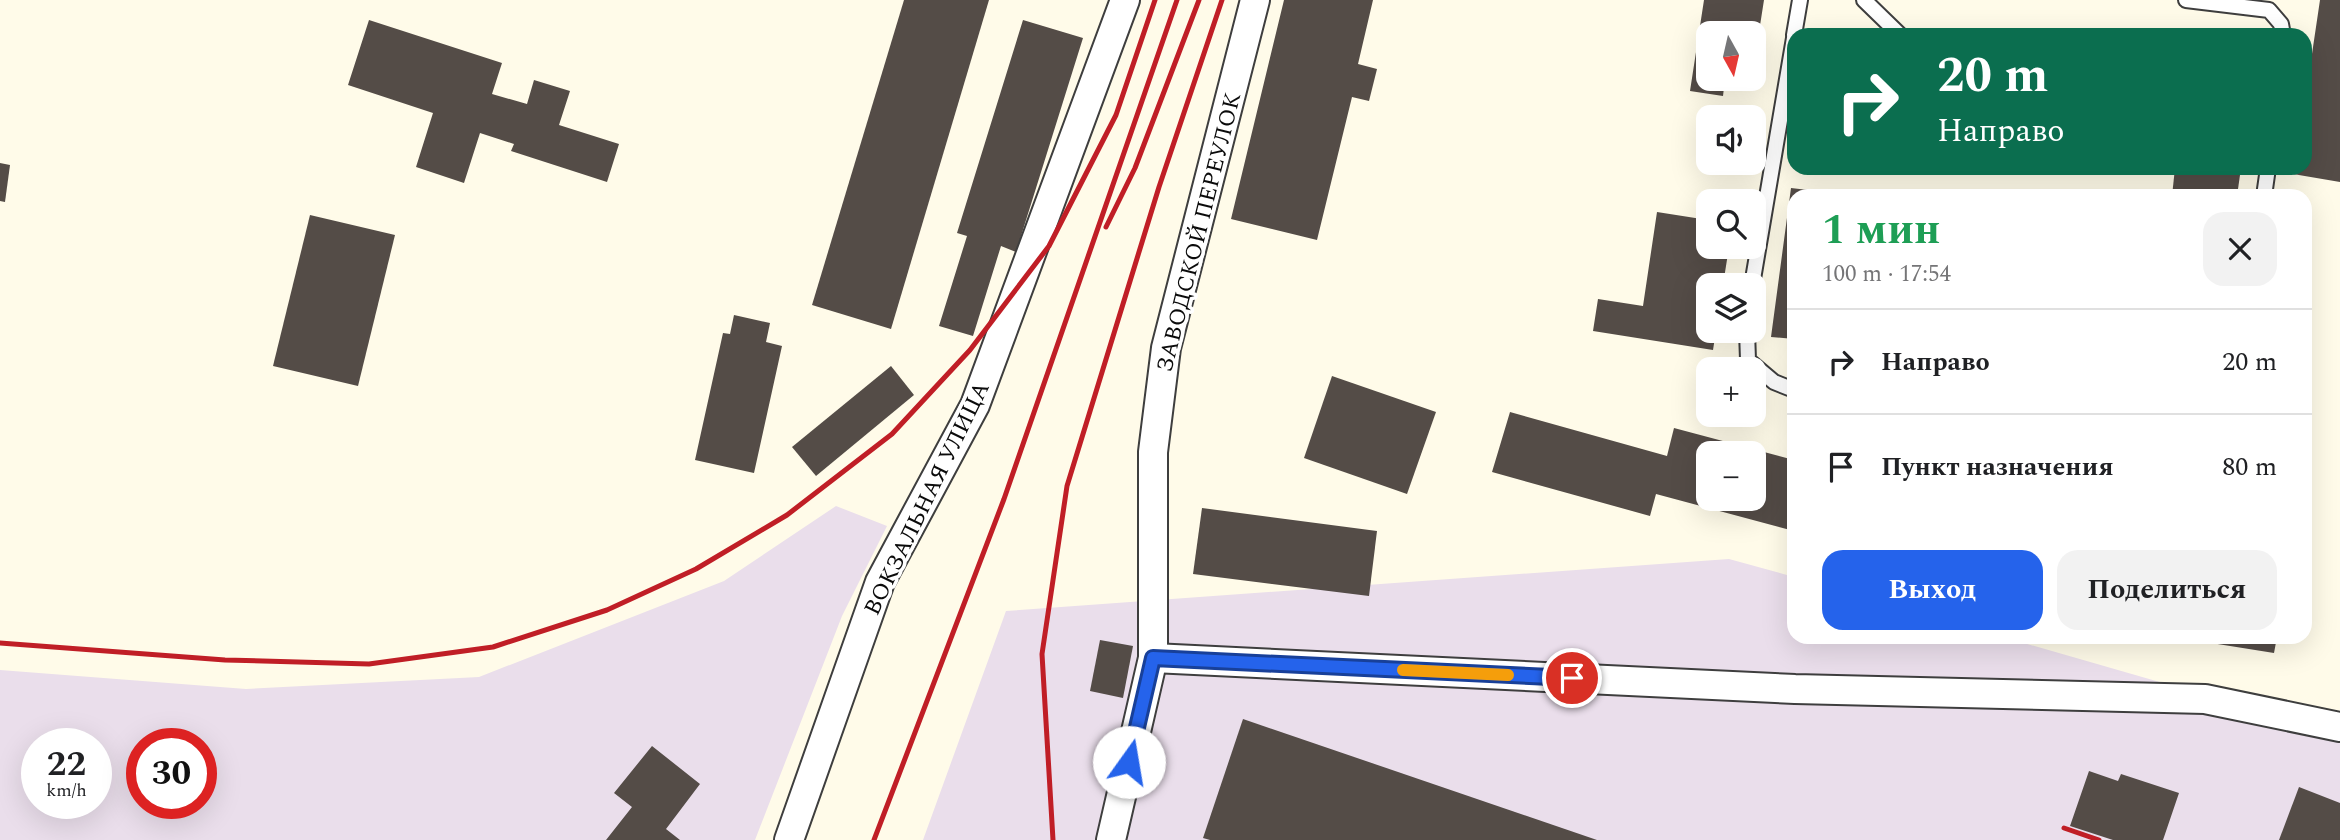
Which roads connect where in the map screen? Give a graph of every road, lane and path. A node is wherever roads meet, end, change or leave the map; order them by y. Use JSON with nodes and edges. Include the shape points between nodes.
{"nodes":[{"id":1,"x":1125,"y":0,"type":"edge"},
{"id":2,"x":1255,"y":0,"type":"edge"},
{"id":3,"x":1800,"y":0,"type":"edge"},
{"id":4,"x":1864,"y":0,"type":"edge"},
{"id":5,"x":2186,"y":0,"type":"edge"},
{"id":6,"x":1795,"y":28,"type":"edge"},
{"id":7,"x":1893,"y":28,"type":"edge"},
{"id":8,"x":2282,"y":28,"type":"edge"},
{"id":9,"x":1787,"y":78,"type":"edge"},
{"id":10,"x":1754,"y":273,"type":"edge"},
{"id":11,"x":1747,"y":343,"type":"edge"},
{"id":12,"x":1787,"y":387,"type":"edge"},
{"id":13,"x":1153,"y":658,"type":"junction"},
{"id":14,"x":2340,"y":727,"type":"edge"},
{"id":15,"x":789,"y":840,"type":"edge"},
{"id":16,"x":1111,"y":840,"type":"edge"}],
"edges":[{"from":1,"to":15,"type":"street","name":"ВОКЗАЛЬНАЯ УЛИЦА","via":[[975,405],[880,582]]},
{"from":2,"to":13,"type":"street","name":"ЗАВОДСКОЙ ПЕРЕУЛОК","via":[[1166,348],[1153,452]]},
{"from":3,"to":6,"type":"lane"},
{"from":4,"to":7,"type":"lane"},
{"from":5,"to":8,"type":"lane","via":[[2269,10]]},
{"from":9,"to":10,"type":"lane"},
{"from":11,"to":12,"type":"lane","via":[[1748,360]]},
{"from":13,"to":14,"type":"street","via":[[1795,689],[2205,699]]},
{"from":13,"to":16,"type":"street","name":"ЗАВОДСКОЙ ПЕРЕУЛОК"}]}
